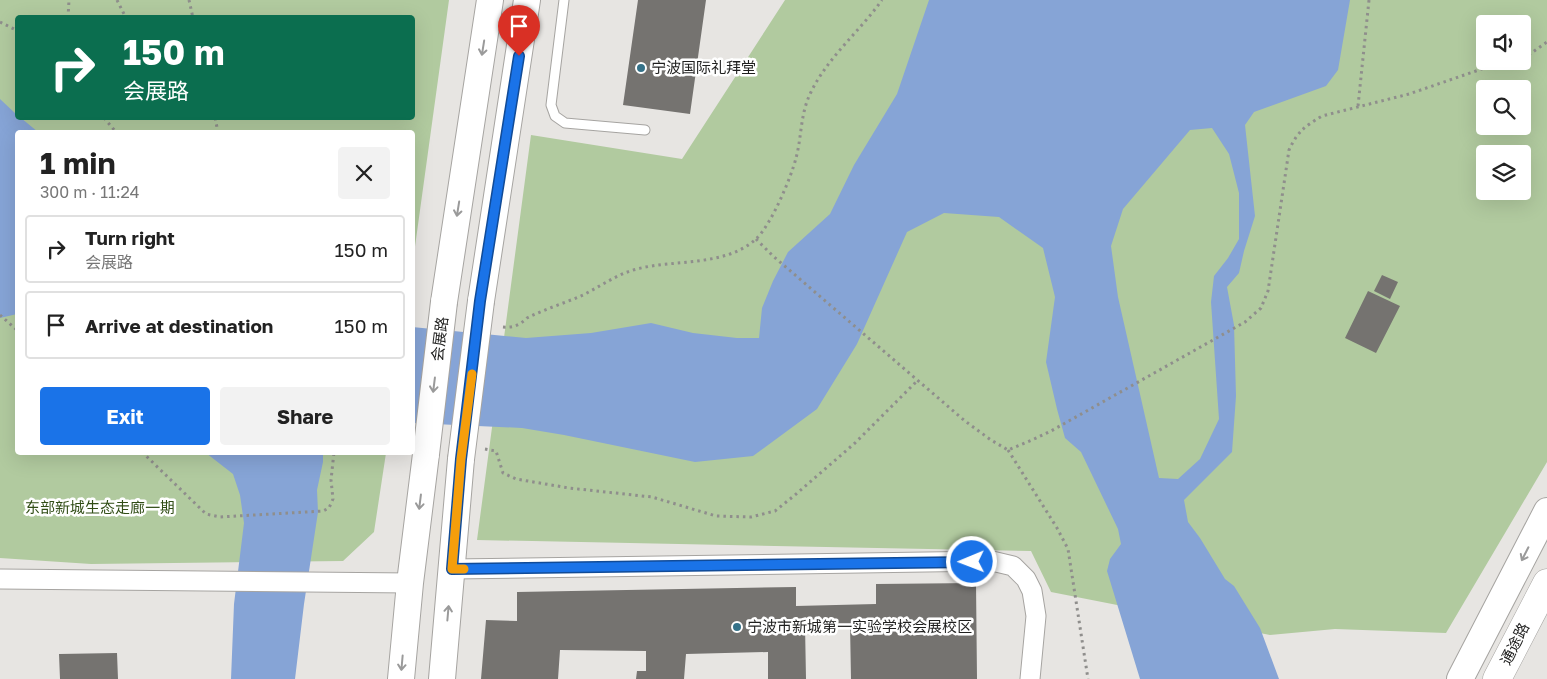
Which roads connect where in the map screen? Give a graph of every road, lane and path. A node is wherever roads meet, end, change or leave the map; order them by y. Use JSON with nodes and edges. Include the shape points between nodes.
{"nodes":[{"id":1,"x":69,"y":0,"type":"edge"},
{"id":2,"x":117,"y":0,"type":"edge"},
{"id":3,"x":188,"y":0,"type":"edge"},
{"id":4,"x":490,"y":0,"type":"edge"},
{"id":5,"x":528,"y":0,"type":"edge"},
{"id":6,"x":564,"y":0,"type":"edge"},
{"id":7,"x":882,"y":0,"type":"edge"},
{"id":8,"x":1369,"y":0,"type":"edge"},
{"id":9,"x":68,"y":15,"type":"edge"},
{"id":10,"x":124,"y":15,"type":"edge"},
{"id":11,"x":192,"y":15,"type":"edge"},
{"id":12,"x":0,"y":22,"type":"edge"},
{"id":13,"x":15,"y":30,"type":"edge"},
{"id":14,"x":1547,"y":42,"type":"edge"},
{"id":15,"x":1531,"y":53,"type":"edge"},
{"id":16,"x":1479,"y":70,"type":"edge"},
{"id":17,"x":1358,"y":107,"type":"junction"},
{"id":18,"x":106,"y":120,"type":"edge"},
{"id":19,"x":114,"y":130,"type":"edge"},
{"id":20,"x":645,"y":130,"type":"dead end"},
{"id":21,"x":756,"y":238,"type":"junction"},
{"id":22,"x":0,"y":315,"type":"edge"},
{"id":23,"x":500,"y":327,"type":"dead end"},
{"id":24,"x":15,"y":329,"type":"edge"},
{"id":25,"x":918,"y":380,"type":"junction"},
{"id":26,"x":1008,"y":450,"type":"junction"},
{"id":27,"x":145,"y":455,"type":"edge"},
{"id":28,"x":334,"y":455,"type":"edge"},
{"id":29,"x":503,"y":473,"type":"dead end"},
{"id":30,"x":1547,"y":511,"type":"edge"},
{"id":31,"x":452,"y":569,"type":"junction"},
{"id":32,"x":0,"y":579,"type":"edge"},
{"id":33,"x":410,"y":583,"type":"junction"},
{"id":34,"x":1547,"y":583,"type":"edge"},
{"id":35,"x":401,"y":679,"type":"edge"},
{"id":36,"x":442,"y":679,"type":"edge"},
{"id":37,"x":1030,"y":679,"type":"edge"},
{"id":38,"x":1088,"y":679,"type":"edge"},
{"id":39,"x":1460,"y":679,"type":"edge"},
{"id":40,"x":1497,"y":679,"type":"edge"}],
"edges":[{"from":1,"to":9,"type":"path"},
{"from":2,"to":10,"type":"path"},
{"from":3,"to":11,"type":"path"},
{"from":4,"to":33,"type":"street","name":"会展路","one_way":true,"bridge":true,"via":[[444,302]]},
{"from":5,"to":31,"type":"street","bridge":true,"via":[[480,301]]},
{"from":6,"to":20,"type":"lane","via":[[551,105],[555,116],[566,123]]},
{"from":7,"to":21,"type":"path","via":[[828,65],[811,91],[803,109],[796,159],[773,215]]},
{"from":8,"to":17,"type":"path"},
{"from":12,"to":13,"type":"path"},
{"from":14,"to":15,"type":"path"},
{"from":16,"to":17,"type":"path","via":[[1409,94]]},
{"from":17,"to":26,"type":"path","via":[[1322,116],[1296,134],[1288,150],[1268,291],[1262,308],[1245,322],[1050,431]]},
{"from":18,"to":19,"type":"path"},
{"from":21,"to":23,"type":"path","via":[[736,252],[703,261],[660,264],[622,274],[583,295],[527,318],[521,324]]},
{"from":21,"to":25,"type":"path"},
{"from":22,"to":24,"type":"path"},
{"from":25,"to":26,"type":"path","via":[[965,421]]},
{"from":25,"to":29,"type":"path","via":[[855,443],[795,495],[775,511],[751,517],[716,516],[652,497],[569,488],[516,479]]},
{"from":26,"to":38,"type":"path","via":[[1068,549]]},
{"from":27,"to":28,"type":"path","via":[[206,514],[220,517],[329,508],[333,499]]},
{"from":30,"to":39,"type":"street","one_way":true},
{"from":36,"to":31,"type":"street","one_way":true},
{"from":31,"to":37,"type":"street","via":[[992,562],[1013,566],[1032,591],[1036,616]]},
{"from":32,"to":33,"type":"street"},
{"from":33,"to":35,"type":"street","name":"会展路","one_way":true},
{"from":34,"to":40,"type":"main road","name":"通途路"}]}
